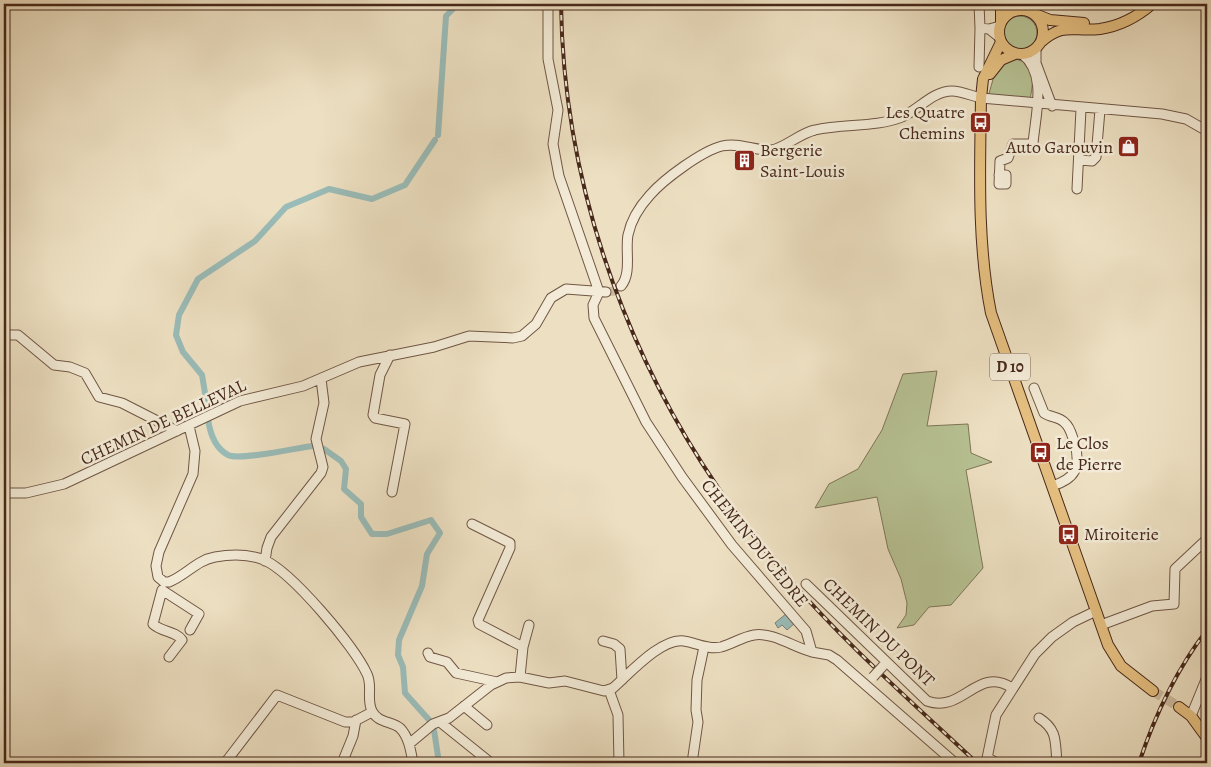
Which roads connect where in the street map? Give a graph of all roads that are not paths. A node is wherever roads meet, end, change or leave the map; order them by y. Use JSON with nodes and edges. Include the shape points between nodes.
{"nodes":[{"id":1,"x":548,"y":4,"type":"edge"},
{"id":2,"x":979,"y":4,"type":"edge"},
{"id":3,"x":1001,"y":4,"type":"edge"},
{"id":4,"x":1152,"y":4,"type":"edge"},
{"id":5,"x":1023,"y":9,"type":"edge"},
{"id":6,"x":1139,"y":14,"type":"junction"},
{"id":7,"x":1000,"y":24,"type":"junction"},
{"id":8,"x":984,"y":29,"type":"junction"},
{"id":9,"x":1000,"y":39,"type":"junction"},
{"id":10,"x":1038,"y":46,"type":"junction"},
{"id":11,"x":1018,"y":54,"type":"junction"},
{"id":12,"x":978,"y":67,"type":"dead end"},
{"id":13,"x":981,"y":96,"type":"junction"},
{"id":14,"x":1036,"y":104,"type":"junction"},
{"id":15,"x":1052,"y":106,"type":"junction"},
{"id":16,"x":1081,"y":109,"type":"junction"},
{"id":17,"x":1100,"y":110,"type":"junction"},
{"id":18,"x":1207,"y":131,"type":"edge"},
{"id":19,"x":1078,"y":160,"type":"junction"},
{"id":20,"x":999,"y":175,"type":"dead end"},
{"id":21,"x":1077,"y":188,"type":"dead end"},
{"id":22,"x":621,"y":286,"type":"dead end"},
{"id":23,"x":602,"y":292,"type":"junction"},
{"id":24,"x":4,"y":335,"type":"edge"},
{"id":25,"x":390,"y":355,"type":"junction"},
{"id":26,"x":321,"y":379,"type":"junction"},
{"id":27,"x":1034,"y":388,"type":"dead end"},
{"id":28,"x":189,"y":426,"type":"junction"},
{"id":29,"x":177,"y":431,"type":"junction"},
{"id":30,"x":1052,"y":486,"type":"junction"},
{"id":31,"x":392,"y":492,"type":"dead end"},
{"id":32,"x":4,"y":493,"type":"edge"},
{"id":33,"x":472,"y":524,"type":"dead end"},
{"id":34,"x":1207,"y":539,"type":"edge"},
{"id":35,"x":265,"y":561,"type":"junction"},
{"id":36,"x":806,"y":584,"type":"dead end"},
{"id":37,"x":1096,"y":611,"type":"junction"},
{"id":38,"x":529,"y":624,"type":"dead end"},
{"id":39,"x":1101,"y":625,"type":"junction"},
{"id":40,"x":190,"y":630,"type":"dead end"},
{"id":41,"x":602,"y":642,"type":"dead end"},
{"id":42,"x":523,"y":647,"type":"junction"},
{"id":43,"x":704,"y":647,"type":"junction"},
{"id":44,"x":812,"y":652,"type":"junction"},
{"id":45,"x":428,"y":653,"type":"dead end"},
{"id":46,"x":170,"y":657,"type":"dead end"},
{"id":47,"x":885,"y":665,"type":"junction"},
{"id":48,"x":520,"y":677,"type":"junction"},
{"id":49,"x":1207,"y":677,"type":"edge"},
{"id":50,"x":622,"y":680,"type":"junction"},
{"id":51,"x":869,"y":681,"type":"junction"},
{"id":52,"x":497,"y":682,"type":"junction"},
{"id":53,"x":1012,"y":688,"type":"junction"},
{"id":54,"x":609,"y":690,"type":"junction"},
{"id":55,"x":1153,"y":691,"type":"tunnel mouth"},
{"id":56,"x":464,"y":706,"type":"junction"},
{"id":57,"x":1179,"y":707,"type":"tunnel mouth"},
{"id":58,"x":372,"y":712,"type":"junction"},
{"id":59,"x":1192,"y":716,"type":"junction"},
{"id":60,"x":1039,"y":718,"type":"dead end"},
{"id":61,"x":356,"y":720,"type":"junction"},
{"id":62,"x":440,"y":722,"type":"junction"},
{"id":63,"x":487,"y":725,"type":"dead end"},
{"id":64,"x":1207,"y":738,"type":"edge"},
{"id":65,"x":409,"y":744,"type":"junction"},
{"id":66,"x":987,"y":761,"type":"edge"},
{"id":67,"x":225,"y":763,"type":"edge"},
{"id":68,"x":342,"y":763,"type":"edge"},
{"id":69,"x":413,"y":763,"type":"edge"},
{"id":70,"x":491,"y":763,"type":"edge"},
{"id":71,"x":619,"y":763,"type":"edge"},
{"id":72,"x":692,"y":763,"type":"edge"},
{"id":73,"x":955,"y":763,"type":"edge"},
{"id":74,"x":997,"y":763,"type":"edge"},
{"id":75,"x":1057,"y":763,"type":"edge"}],
"edges":[{"from":1,"to":23,"type":"street","via":[[548,59],[558,110],[552,144],[559,176]]},
{"from":2,"to":8,"type":"street"},
{"from":3,"to":7,"type":"main road"},
{"from":4,"to":6,"type":"main road"},
{"from":5,"to":6,"type":"main road","via":[[1050,20],[1096,24]]},
{"from":5,"to":7,"type":"main road","via":[[1010,13]]},
{"from":5,"to":10,"type":"main road","via":[[1041,23],[1043,30]]},
{"from":6,"to":10,"type":"main road","via":[[1112,27],[1061,29]]},
{"from":7,"to":8,"type":"street"},
{"from":7,"to":9,"type":"main road"},
{"from":8,"to":9,"type":"street"},
{"from":8,"to":12,"type":"street"},
{"from":9,"to":11,"type":"main road","via":[[1004,47]]},
{"from":9,"to":13,"type":"main road","number":"D 10","via":[[982,79]]},
{"from":10,"to":11,"type":"main road"},
{"from":10,"to":15,"type":"street","via":[[1036,63]]},
{"from":11,"to":13,"type":"main road","number":"D 10","via":[[996,65]]},
{"from":11,"to":14,"type":"street","via":[[1032,65],[1038,82]]},
{"from":13,"to":14,"type":"street"},
{"from":13,"to":22,"type":"street","via":[[946,91],[890,121],[814,130],[771,150],[733,144],[710,150],[660,185],[643,204],[628,234],[627,274]]},
{"from":13,"to":30,"type":"main road","number":"D 10","via":[[982,228],[988,295],[998,336]]},
{"from":14,"to":15,"type":"street"},
{"from":14,"to":20,"type":"street","via":[[1033,144],[1013,144],[1008,158],[1000,161]]},
{"from":15,"to":16,"type":"street"},
{"from":16,"to":17,"type":"street"},
{"from":16,"to":19,"type":"street"},
{"from":17,"to":18,"type":"street","via":[[1178,117]]},
{"from":17,"to":19,"type":"street","via":[[1096,157],[1092,161]]},
{"from":19,"to":21,"type":"street"},
{"from":23,"to":25,"type":"street","name":"CHEMIN DE BELLEVAL","via":[[566,289],[558,292],[536,324],[522,336],[469,336],[434,347]]},
{"from":23,"to":44,"type":"street","name":"CHEMIN DU CÈDRE","via":[[593,305],[594,318],[646,422],[732,545],[806,631]]},
{"from":24,"to":29,"type":"street","via":[[18,335],[54,365],[85,373],[100,397],[122,403]]},
{"from":25,"to":26,"type":"street","name":"CHEMIN DE BELLEVAL","via":[[359,362]]},
{"from":25,"to":31,"type":"street","via":[[380,375],[373,415],[405,424]]},
{"from":26,"to":28,"type":"street","name":"CHEMIN DE BELLEVAL","via":[[292,390],[240,401]]},
{"from":26,"to":35,"type":"street","via":[[324,403],[316,439],[323,467],[272,537]]},
{"from":27,"to":30,"type":"street","via":[[1044,413],[1060,418],[1069,427],[1078,458],[1068,480]]},
{"from":28,"to":29,"type":"street","name":"CHEMIN DE BELLEVAL"},
{"from":28,"to":35,"type":"street","via":[[195,451],[193,474],[159,552],[158,576],[169,582],[200,562],[216,557],[240,556]]},
{"from":29,"to":32,"type":"street","name":"CHEMIN DE BELLEVAL","via":[[64,484],[26,493]]},
{"from":30,"to":37,"type":"main road","number":"D 10"},
{"from":33,"to":42,"type":"street","via":[[511,546],[478,622]]},
{"from":34,"to":39,"type":"street","via":[[1174,569],[1174,604],[1152,606]]},
{"from":35,"to":58,"type":"street","via":[[277,568],[344,638],[368,675]]},
{"from":36,"to":47,"type":"street","name":"CHEMIN DU PONT"},
{"from":37,"to":39,"type":"main road","number":"D 10"},
{"from":37,"to":53,"type":"street","via":[[1073,622],[1043,645]]},
{"from":38,"to":42,"type":"street"},
{"from":39,"to":55,"type":"main road","number":"D 10","via":[[1116,660],[1128,674]]},
{"from":40,"to":46,"type":"street","via":[[199,614],[162,590],[153,624],[182,640]]},
{"from":41,"to":50,"type":"street","via":[[614,644],[620,650]]},
{"from":42,"to":48,"type":"street"},
{"from":43,"to":44,"type":"street","via":[[721,647],[758,634],[770,635]]},
{"from":43,"to":50,"type":"street","via":[[683,640],[672,641],[661,646]]},
{"from":43,"to":72,"type":"street","via":[[697,680],[698,722]]},
{"from":44,"to":51,"type":"street","via":[[829,655]]},
{"from":45,"to":52,"type":"street","via":[[430,657],[449,664],[456,672]]},
{"from":47,"to":51,"type":"street","bridge":true},
{"from":47,"to":53,"type":"street","name":"CHEMIN DU PONT","via":[[933,703],[961,697],[988,680],[1002,682]]},
{"from":48,"to":52,"type":"street"},
{"from":48,"to":54,"type":"street","via":[[549,683],[565,681]]},
{"from":49,"to":59,"type":"street"},
{"from":50,"to":54,"type":"street"},
{"from":51,"to":73,"type":"street"},
{"from":52,"to":56,"type":"street"},
{"from":53,"to":66,"type":"street","via":[[996,715]]},
{"from":54,"to":71,"type":"street","via":[[618,715]]},
{"from":56,"to":62,"type":"street"},
{"from":56,"to":63,"type":"street"},
{"from":57,"to":59,"type":"main road"},
{"from":58,"to":61,"type":"street"},
{"from":58,"to":65,"type":"street","via":[[382,721],[399,728]]},
{"from":59,"to":64,"type":"main road"},
{"from":60,"to":75,"type":"street","via":[[1054,730]]},
{"from":61,"to":67,"type":"street","via":[[345,722],[277,695]]},
{"from":61,"to":68,"type":"street"},
{"from":62,"to":65,"type":"street"},
{"from":62,"to":70,"type":"street"},
{"from":65,"to":69,"type":"street"},
{"from":66,"to":74,"type":"street"}]}
